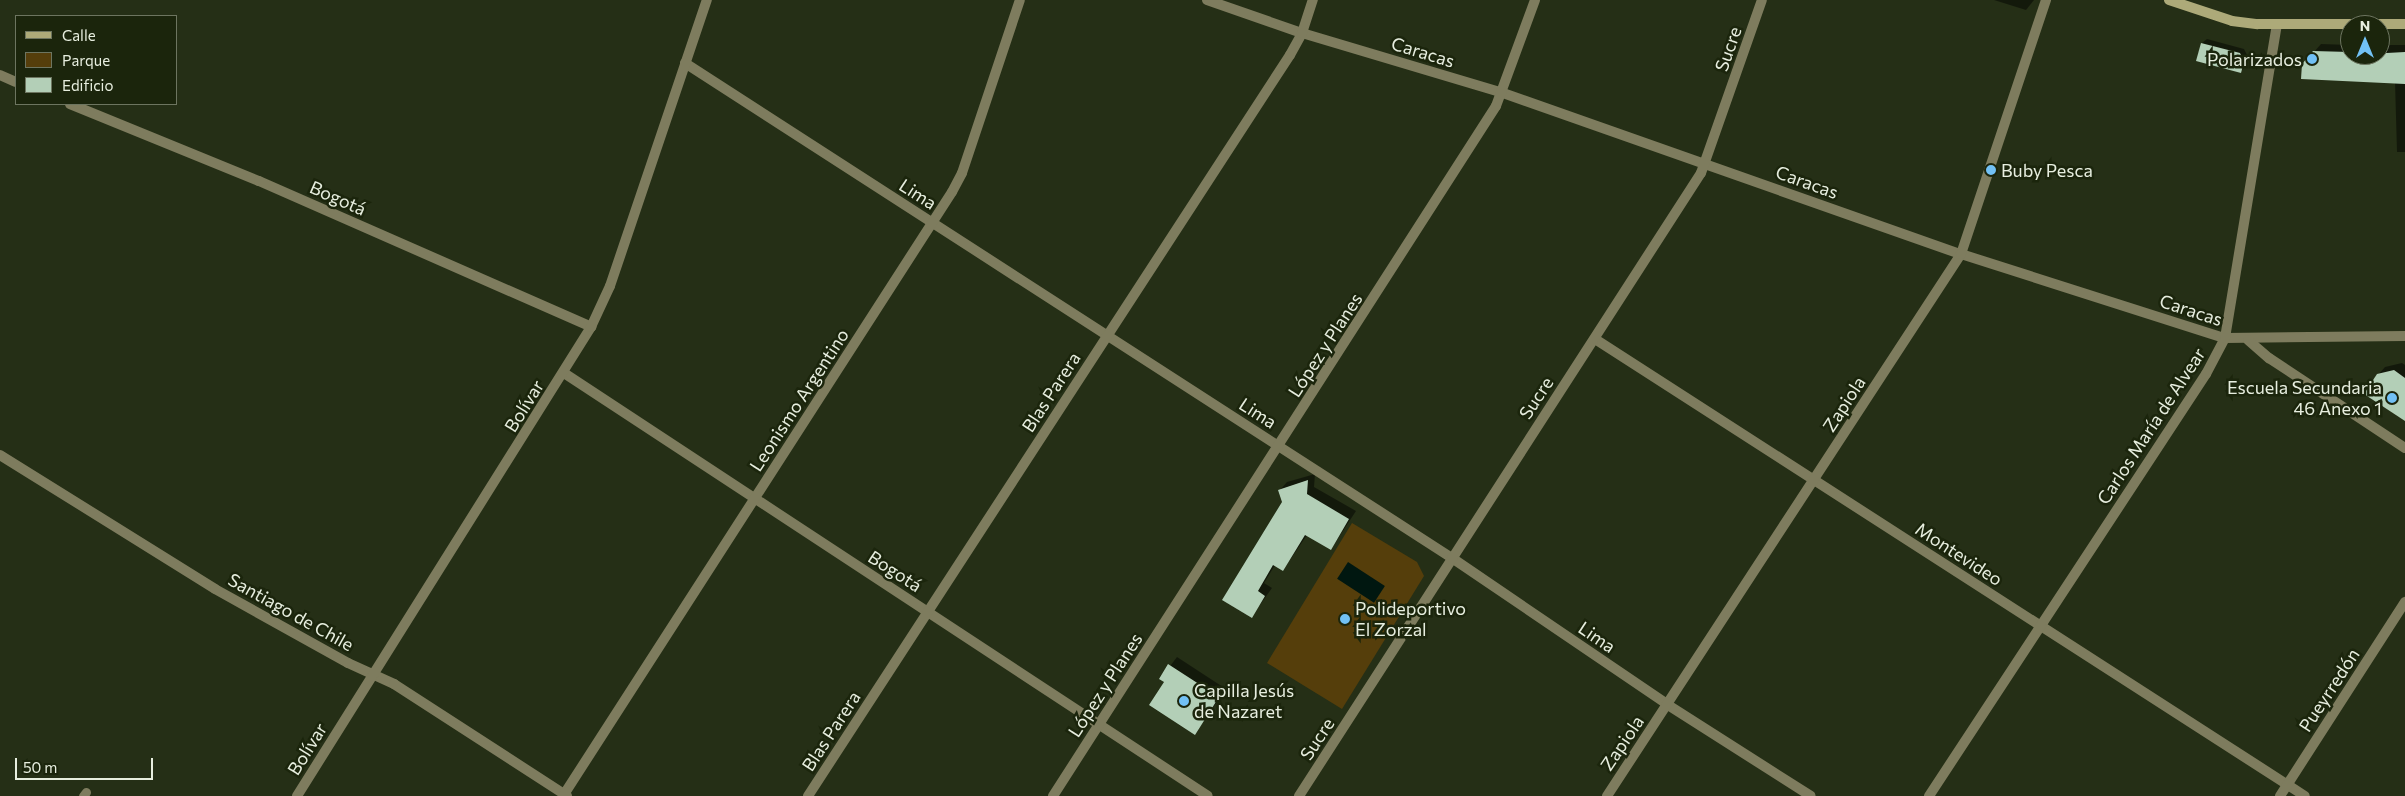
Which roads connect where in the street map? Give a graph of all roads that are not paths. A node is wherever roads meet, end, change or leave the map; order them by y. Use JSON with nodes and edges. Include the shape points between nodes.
{"nodes":[{"id":1,"x":707,"y":0,"type":"edge"},
{"id":2,"x":1020,"y":0,"type":"edge"},
{"id":3,"x":1208,"y":0,"type":"edge"},
{"id":4,"x":1313,"y":0,"type":"edge"},
{"id":5,"x":1535,"y":0,"type":"edge"},
{"id":6,"x":1762,"y":0,"type":"edge"},
{"id":7,"x":2046,"y":0,"type":"edge"},
{"id":8,"x":2169,"y":0,"type":"edge"},
{"id":9,"x":2405,"y":24,"type":"edge"},
{"id":10,"x":2277,"y":26,"type":"junction"},
{"id":11,"x":1302,"y":33,"type":"junction"},
{"id":12,"x":685,"y":63,"type":"junction"},
{"id":13,"x":0,"y":75,"type":"edge"},
{"id":14,"x":15,"y":82,"type":"edge"},
{"id":15,"x":1503,"y":93,"type":"junction"},
{"id":16,"x":72,"y":105,"type":"edge"},
{"id":17,"x":1706,"y":163,"type":"junction"},
{"id":18,"x":933,"y":223,"type":"junction"},
{"id":19,"x":1961,"y":254,"type":"junction"},
{"id":20,"x":591,"y":328,"type":"junction"},
{"id":21,"x":1107,"y":335,"type":"junction"},
{"id":22,"x":2405,"y":336,"type":"edge"},
{"id":23,"x":2225,"y":338,"type":"junction"},
{"id":24,"x":1595,"y":339,"type":"junction"},
{"id":25,"x":2248,"y":340,"type":"junction"},
{"id":26,"x":564,"y":373,"type":"junction"},
{"id":27,"x":1279,"y":446,"type":"junction"},
{"id":28,"x":2405,"y":448,"type":"edge"},
{"id":29,"x":0,"y":454,"type":"edge"},
{"id":30,"x":1814,"y":480,"type":"junction"},
{"id":31,"x":755,"y":499,"type":"junction"},
{"id":32,"x":1452,"y":558,"type":"junction"},
{"id":33,"x":2405,"y":602,"type":"edge"},
{"id":34,"x":928,"y":612,"type":"junction"},
{"id":35,"x":2040,"y":626,"type":"junction"},
{"id":36,"x":373,"y":673,"type":"junction"},
{"id":37,"x":1668,"y":705,"type":"junction"},
{"id":38,"x":1099,"y":725,"type":"junction"},
{"id":39,"x":2287,"y":785,"type":"junction"},
{"id":40,"x":565,"y":795,"type":"edge"},
{"id":41,"x":297,"y":796,"type":"edge"},
{"id":42,"x":808,"y":796,"type":"edge"},
{"id":43,"x":1053,"y":796,"type":"edge"},
{"id":44,"x":1208,"y":796,"type":"edge"},
{"id":45,"x":1299,"y":796,"type":"edge"},
{"id":46,"x":1607,"y":796,"type":"edge"},
{"id":47,"x":1810,"y":796,"type":"edge"},
{"id":48,"x":1929,"y":796,"type":"edge"},
{"id":49,"x":2280,"y":796,"type":"edge"},
{"id":50,"x":2305,"y":796,"type":"edge"}],
"edges":[{"from":1,"to":12,"type":"street","name":"Bolívar"},
{"from":2,"to":18,"type":"street","name":"Leonismo Argentino","via":[[962,173]]},
{"from":3,"to":11,"type":"street","name":"Caracas"},
{"from":4,"to":11,"type":"street","name":"Blas Parera"},
{"from":5,"to":15,"type":"street","name":"López y Planes"},
{"from":6,"to":17,"type":"street","name":"Sucre"},
{"from":7,"to":19,"type":"street","name":"Zapiola"},
{"from":8,"to":10,"type":"main road","via":[[2232,21]]},
{"from":9,"to":10,"type":"main road"},
{"from":10,"to":23,"type":"street","name":"Carlos María de Alvear"},
{"from":11,"to":15,"type":"street","name":"Caracas"},
{"from":11,"to":21,"type":"street","name":"Blas Parera"},
{"from":12,"to":18,"type":"street","name":"Lima"},
{"from":12,"to":20,"type":"street","name":"Bolívar","via":[[610,286]]},
{"from":13,"to":14,"type":"street"},
{"from":15,"to":17,"type":"street","name":"Caracas"},
{"from":15,"to":27,"type":"street","name":"López y Planes"},
{"from":16,"to":20,"type":"street","name":"Bogotá","via":[[259,181]]},
{"from":17,"to":19,"type":"street","name":"Caracas"},
{"from":17,"to":24,"type":"street","name":"Sucre"},
{"from":18,"to":21,"type":"street","name":"Lima"},
{"from":18,"to":31,"type":"street","name":"Leonismo Argentino"},
{"from":19,"to":23,"type":"street","name":"Caracas"},
{"from":19,"to":30,"type":"street","name":"Zapiola"},
{"from":20,"to":26,"type":"street","name":"Bolívar"},
{"from":21,"to":27,"type":"street","name":"Lima"},
{"from":21,"to":34,"type":"street","name":"Blas Parera"},
{"from":22,"to":25,"type":"street","name":"Caracas"},
{"from":23,"to":25,"type":"street","name":"Caracas"},
{"from":23,"to":35,"type":"street","name":"Carlos María de Alvear","via":[[2206,374]]},
{"from":24,"to":30,"type":"street","name":"Montevideo"},
{"from":24,"to":32,"type":"street","name":"Sucre"},
{"from":25,"to":28,"type":"street","via":[[2269,358]]},
{"from":26,"to":31,"type":"street","name":"Bogotá"},
{"from":26,"to":36,"type":"street","name":"Bolívar"},
{"from":27,"to":32,"type":"street","name":"Lima"},
{"from":27,"to":38,"type":"street","name":"López y Planes"},
{"from":29,"to":36,"type":"street","name":"Santiago de Chile","via":[[215,589],[348,663]]},
{"from":30,"to":35,"type":"street","name":"Montevideo"},
{"from":30,"to":37,"type":"street","name":"Zapiola"},
{"from":31,"to":34,"type":"street","name":"Bogotá"},
{"from":31,"to":40,"type":"street","name":"Leonismo Argentino"},
{"from":32,"to":37,"type":"street","name":"Lima"},
{"from":32,"to":45,"type":"street","name":"Sucre"},
{"from":33,"to":39,"type":"street","name":"Pueyrredón"},
{"from":34,"to":38,"type":"street","name":"Bogotá"},
{"from":34,"to":42,"type":"street","name":"Blas Parera"},
{"from":35,"to":39,"type":"street","name":"Montevideo"},
{"from":35,"to":48,"type":"street","name":"Carlos María de Alvear"},
{"from":36,"to":40,"type":"street","name":"Santiago de Chile"},
{"from":36,"to":41,"type":"street","name":"Bolívar"},
{"from":37,"to":46,"type":"street","name":"Zapiola"},
{"from":37,"to":47,"type":"street","name":"Lima"},
{"from":38,"to":43,"type":"street","name":"López y Planes"},
{"from":38,"to":44,"type":"street","name":"Bogotá"},
{"from":39,"to":49,"type":"street","name":"Pueyrredón"},
{"from":39,"to":50,"type":"street","name":"Montevideo"}]}
